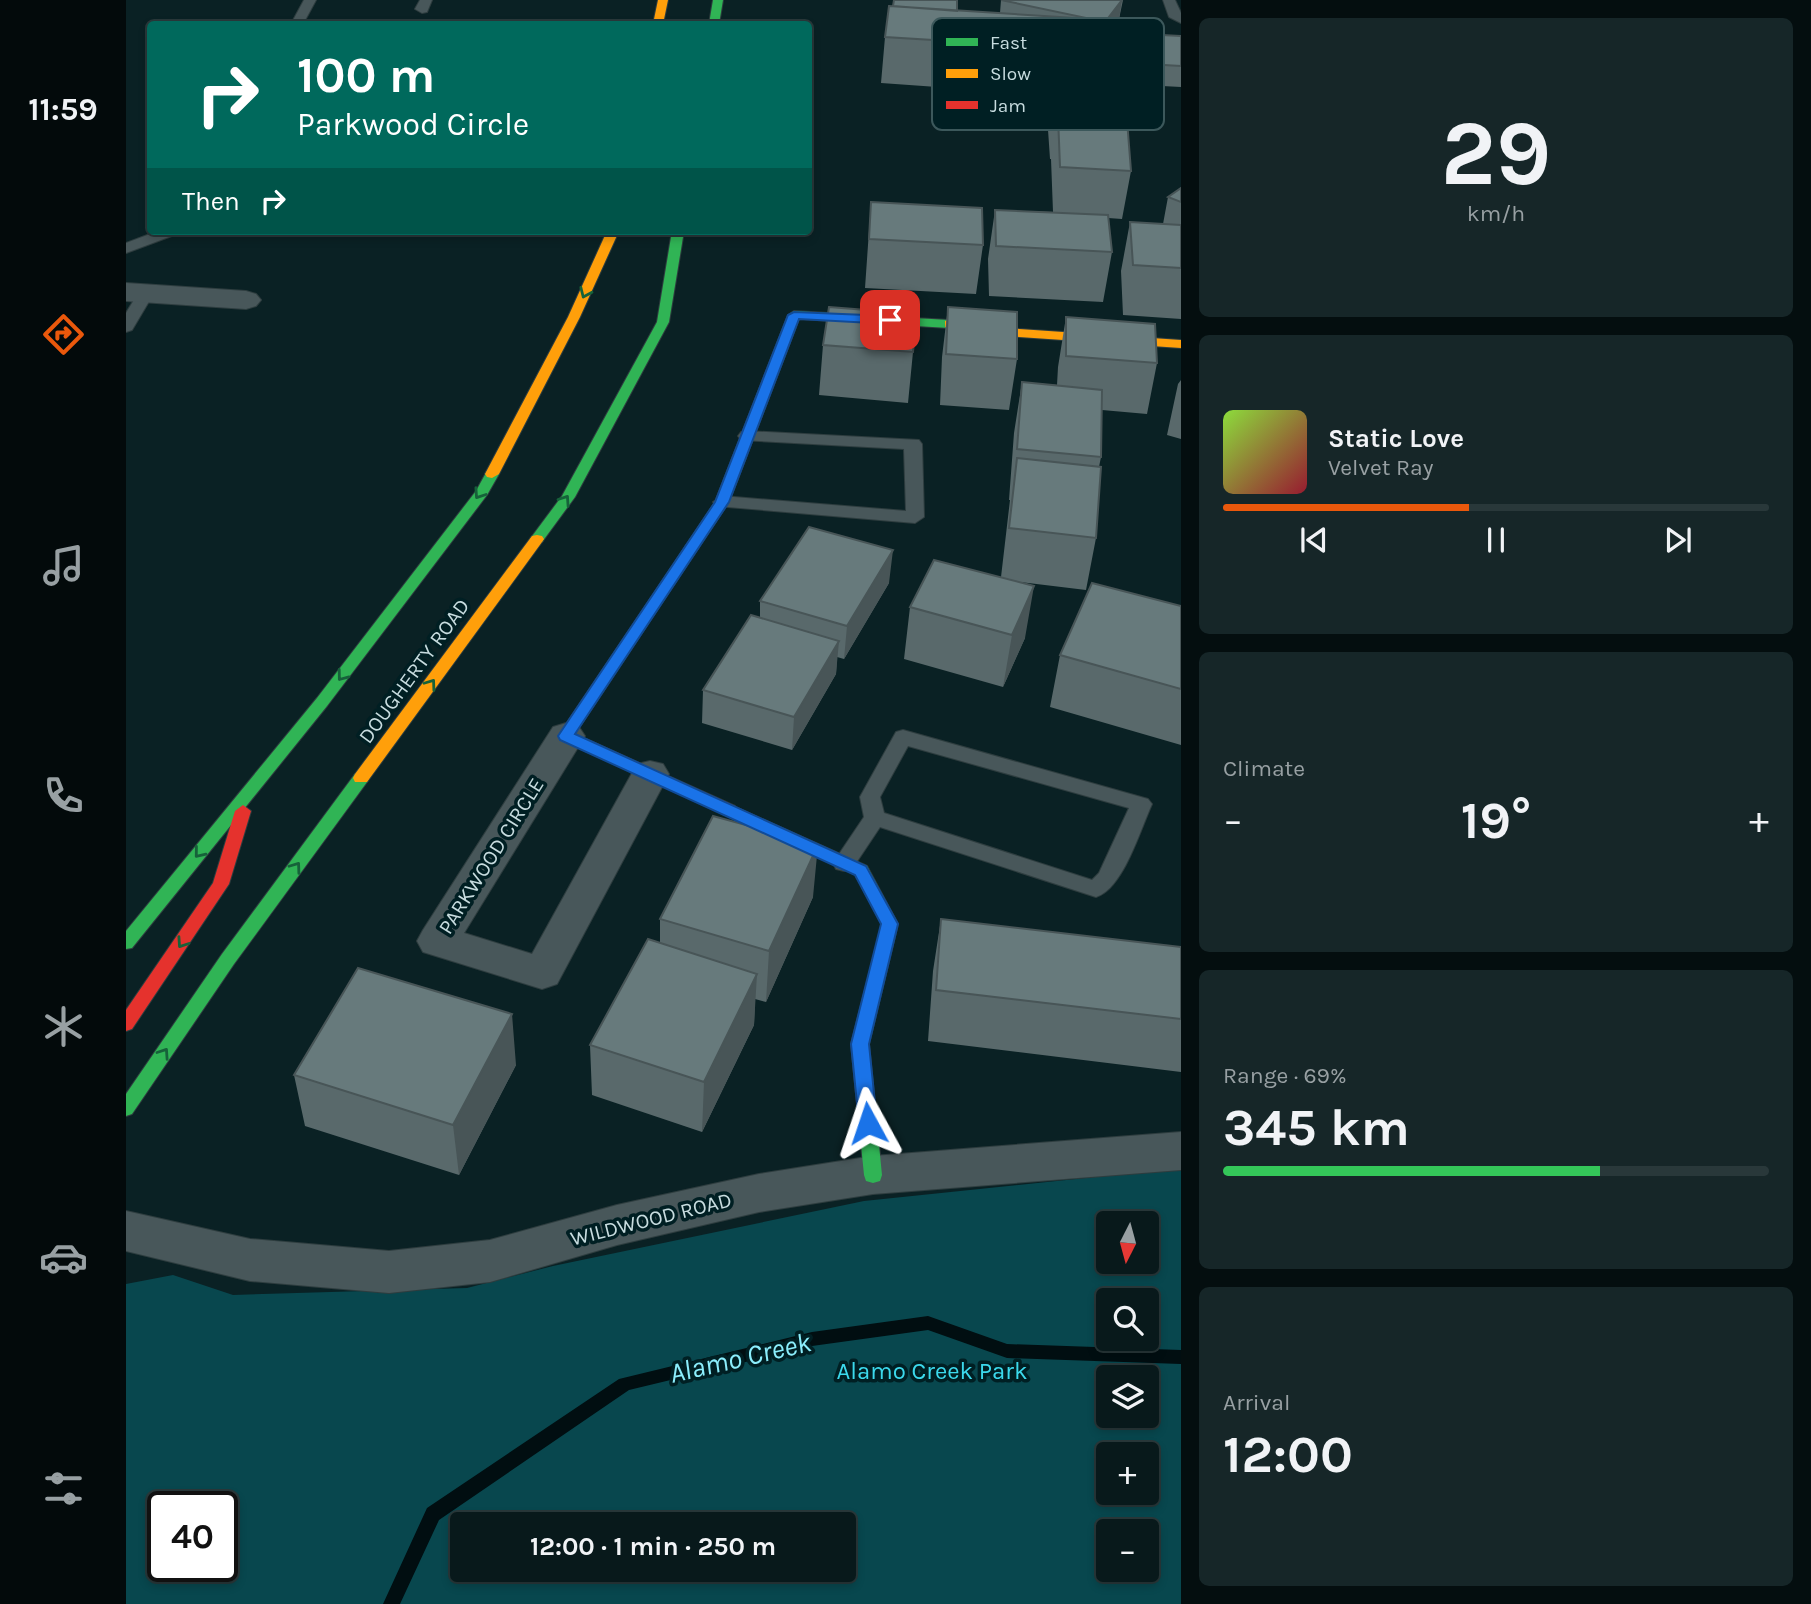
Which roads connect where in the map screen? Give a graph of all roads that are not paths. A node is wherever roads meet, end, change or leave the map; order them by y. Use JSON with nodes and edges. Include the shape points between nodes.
{"nodes":[{"id":1,"x":310,"y":0,"type":"edge"},
{"id":2,"x":663,"y":0,"type":"edge"},
{"id":3,"x":718,"y":0,"type":"edge"},
{"id":4,"x":1170,"y":0,"type":"edge"},
{"id":5,"x":1181,"y":19,"type":"edge"},
{"id":6,"x":299,"y":21,"type":"edge"},
{"id":7,"x":659,"y":21,"type":"edge"},
{"id":8,"x":714,"y":21,"type":"edge"},
{"id":9,"x":161,"y":235,"type":"edge"},
{"id":10,"x":611,"y":235,"type":"edge"},
{"id":11,"x":677,"y":235,"type":"edge"},
{"id":12,"x":126,"y":248,"type":"edge"},
{"id":13,"x":136,"y":292,"type":"edge"},
{"id":14,"x":246,"y":300,"type":"dead end"},
{"id":15,"x":126,"y":327,"type":"edge"},
{"id":16,"x":1181,"y":344,"type":"edge"},
{"id":17,"x":747,"y":436,"type":"junction"},
{"id":18,"x":722,"y":502,"type":"junction"},
{"id":19,"x":566,"y":736,"type":"junction"},
{"id":20,"x":650,"y":774,"type":"junction"},
{"id":21,"x":249,"y":793,"type":"junction"},
{"id":22,"x":875,"y":818,"type":"junction"},
{"id":23,"x":844,"y":863,"type":"junction"},
{"id":24,"x":126,"y":943,"type":"edge"},
{"id":25,"x":126,"y":1024,"type":"edge"},
{"id":26,"x":126,"y":1109,"type":"edge"},
{"id":27,"x":1181,"y":1151,"type":"edge"},
{"id":28,"x":873,"y":1175,"type":"junction"},
{"id":29,"x":126,"y":1231,"type":"edge"}],
"edges":[{"from":1,"to":6,"type":"lane"},
{"from":2,"to":7,"type":"main road"},
{"from":3,"to":8,"type":"main road"},
{"from":4,"to":5,"type":"lane","via":[[1174,14]]},
{"from":9,"to":12,"type":"lane"},
{"from":10,"to":21,"type":"main road","one_way":true,"via":[[574,317],[482,492]]},
{"from":26,"to":11,"type":"main road","name":"DOUGHERTY ROAD","one_way":true,"via":[[228,958],[568,497],[663,322]]},
{"from":13,"to":14,"type":"street"},
{"from":13,"to":15,"type":"lane"},
{"from":16,"to":17,"type":"main road","name":"PARKWOOD CIRCLE","via":[[794,315]]},
{"from":17,"to":18,"type":"main road","name":"PARKWOOD CIRCLE"},
{"from":17,"to":18,"type":"lane","via":[[913,444],[915,517]]},
{"from":18,"to":19,"type":"main road","name":"PARKWOOD CIRCLE"},
{"from":19,"to":20,"type":"main road"},
{"from":19,"to":20,"type":"street","name":"PARKWOOD CIRCLE","via":[[438,941],[542,973]]},
{"from":20,"to":23,"type":"main road"},
{"from":21,"to":24,"type":"main road","one_way":true},
{"from":21,"to":25,"type":"main road","one_way":true,"via":[[221,884]]},
{"from":22,"to":22,"type":"lane","via":[[1096,888],[1108,878],[1141,804],[903,737],[870,797]]},
{"from":22,"to":23,"type":"lane"},
{"from":23,"to":28,"type":"main road","via":[[861,870],[890,924],[860,1044]]},
{"from":27,"to":28,"type":"street","name":"WILDWOOD ROAD"},
{"from":28,"to":29,"type":"street","name":"WILDWOOD ROAD","via":[[617,1225],[491,1261],[389,1272],[250,1260]]}]}
